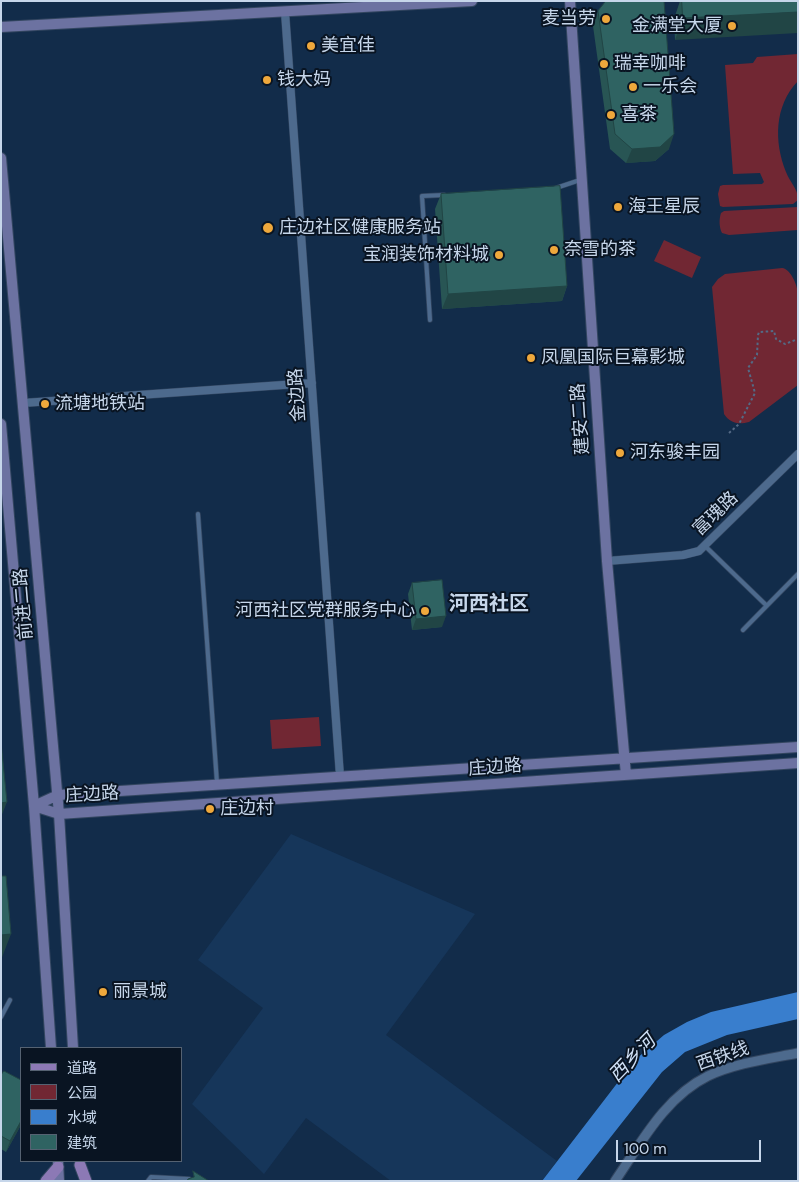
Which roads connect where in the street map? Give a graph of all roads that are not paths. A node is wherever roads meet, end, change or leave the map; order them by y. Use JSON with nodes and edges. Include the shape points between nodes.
{"nodes":[{"id":1,"x":472,"y":1,"type":"edge"},
{"id":2,"x":570,"y":1,"type":"edge"},
{"id":3,"x":285,"y":12,"type":"junction"},
{"id":4,"x":1,"y":27,"type":"edge"},
{"id":5,"x":1,"y":158,"type":"edge"},
{"id":6,"x":582,"y":179,"type":"junction"},
{"id":7,"x":551,"y":188,"type":"edge"},
{"id":8,"x":452,"y":194,"type":"edge"},
{"id":9,"x":430,"y":320,"type":"dead end"},
{"id":10,"x":312,"y":383,"type":"junction"},
{"id":11,"x":23,"y":403,"type":"junction"},
{"id":12,"x":1,"y":424,"type":"edge"},
{"id":13,"x":798,"y":454,"type":"edge"},
{"id":14,"x":4,"y":496,"type":"edge"},
{"id":15,"x":198,"y":514,"type":"dead end"},
{"id":16,"x":705,"y":546,"type":"junction"},
{"id":17,"x":607,"y":561,"type":"junction"},
{"id":18,"x":798,"y":574,"type":"edge"},
{"id":19,"x":766,"y":605,"type":"junction"},
{"id":20,"x":743,"y":630,"type":"dead end"},
{"id":21,"x":798,"y":746,"type":"edge"},
{"id":22,"x":624,"y":757,"type":"junction"},
{"id":23,"x":798,"y":763,"type":"edge"},
{"id":24,"x":626,"y":775,"type":"junction"},
{"id":25,"x":340,"y":776,"type":"junction"},
{"id":26,"x":217,"y":784,"type":"junction"},
{"id":27,"x":58,"y":795,"type":"junction"},
{"id":28,"x":34,"y":806,"type":"junction"},
{"id":29,"x":59,"y":814,"type":"junction"},
{"id":30,"x":10,"y":1000,"type":"dead end"},
{"id":31,"x":1,"y":1017,"type":"edge"},
{"id":32,"x":50,"y":1047,"type":"edge"},
{"id":33,"x":73,"y":1047,"type":"edge"},
{"id":34,"x":798,"y":1053,"type":"edge"},
{"id":35,"x":80,"y":1163,"type":"edge"},
{"id":36,"x":58,"y":1164,"type":"edge"},
{"id":37,"x":189,"y":1179,"type":"edge"},
{"id":38,"x":151,"y":1180,"type":"edge"},
{"id":39,"x":46,"y":1181,"type":"edge"},
{"id":40,"x":59,"y":1181,"type":"edge"},
{"id":41,"x":81,"y":1181,"type":"edge"},
{"id":42,"x":86,"y":1181,"type":"edge"},
{"id":43,"x":160,"y":1181,"type":"edge"},
{"id":44,"x":615,"y":1181,"type":"edge"}],
"edges":[{"from":1,"to":3,"type":"main road"},
{"from":2,"to":6,"type":"main road","name":"建安二路"},
{"from":3,"to":4,"type":"main road"},
{"from":3,"to":10,"type":"street","name":"金边路"},
{"from":5,"to":11,"type":"main road","name":"前进二路"},
{"from":6,"to":7,"type":"lane"},
{"from":6,"to":17,"type":"main road","name":"建安二路"},
{"from":8,"to":9,"type":"lane","via":[[422,196]]},
{"from":10,"to":11,"type":"street"},
{"from":10,"to":25,"type":"street","name":"金边路"},
{"from":11,"to":27,"type":"main road","name":"前进二路"},
{"from":12,"to":14,"type":"main road","name":"前进二路"},
{"from":13,"to":16,"type":"street","name":"富瑰路"},
{"from":14,"to":28,"type":"main road","name":"前进二路"},
{"from":15,"to":26,"type":"lane"},
{"from":16,"to":17,"type":"street","name":"富瑰路","via":[[683,555]]},
{"from":16,"to":19,"type":"lane"},
{"from":17,"to":22,"type":"main road","name":"建安二路"},
{"from":18,"to":19,"type":"lane"},
{"from":19,"to":20,"type":"lane"},
{"from":21,"to":22,"type":"main road","name":"庄边路"},
{"from":22,"to":24,"type":"main road","name":"建安二路"},
{"from":22,"to":25,"type":"main road","name":"庄边路"},
{"from":23,"to":24,"type":"main road","name":"庄边路"},
{"from":24,"to":29,"type":"main road","name":"庄边路"},
{"from":25,"to":26,"type":"main road","name":"庄边路"},
{"from":26,"to":27,"type":"main road","name":"庄边路"},
{"from":27,"to":28,"type":"main road","name":"庄边路"},
{"from":27,"to":29,"type":"main road","name":"前进二路"},
{"from":28,"to":29,"type":"main road","name":"庄边路"},
{"from":28,"to":32,"type":"main road","name":"前进二路"},
{"from":29,"to":33,"type":"main road","name":"前进二路"},
{"from":30,"to":31,"type":"lane"},
{"from":34,"to":44,"type":"street","name":"西铁线","via":[[723,1070],[686,1089],[664,1110]]},
{"from":35,"to":41,"type":"main road"},
{"from":35,"to":42,"type":"main road"},
{"from":36,"to":39,"type":"main road"},
{"from":36,"to":40,"type":"main road"},
{"from":37,"to":38,"type":"lane"},
{"from":38,"to":43,"type":"lane"}]}
